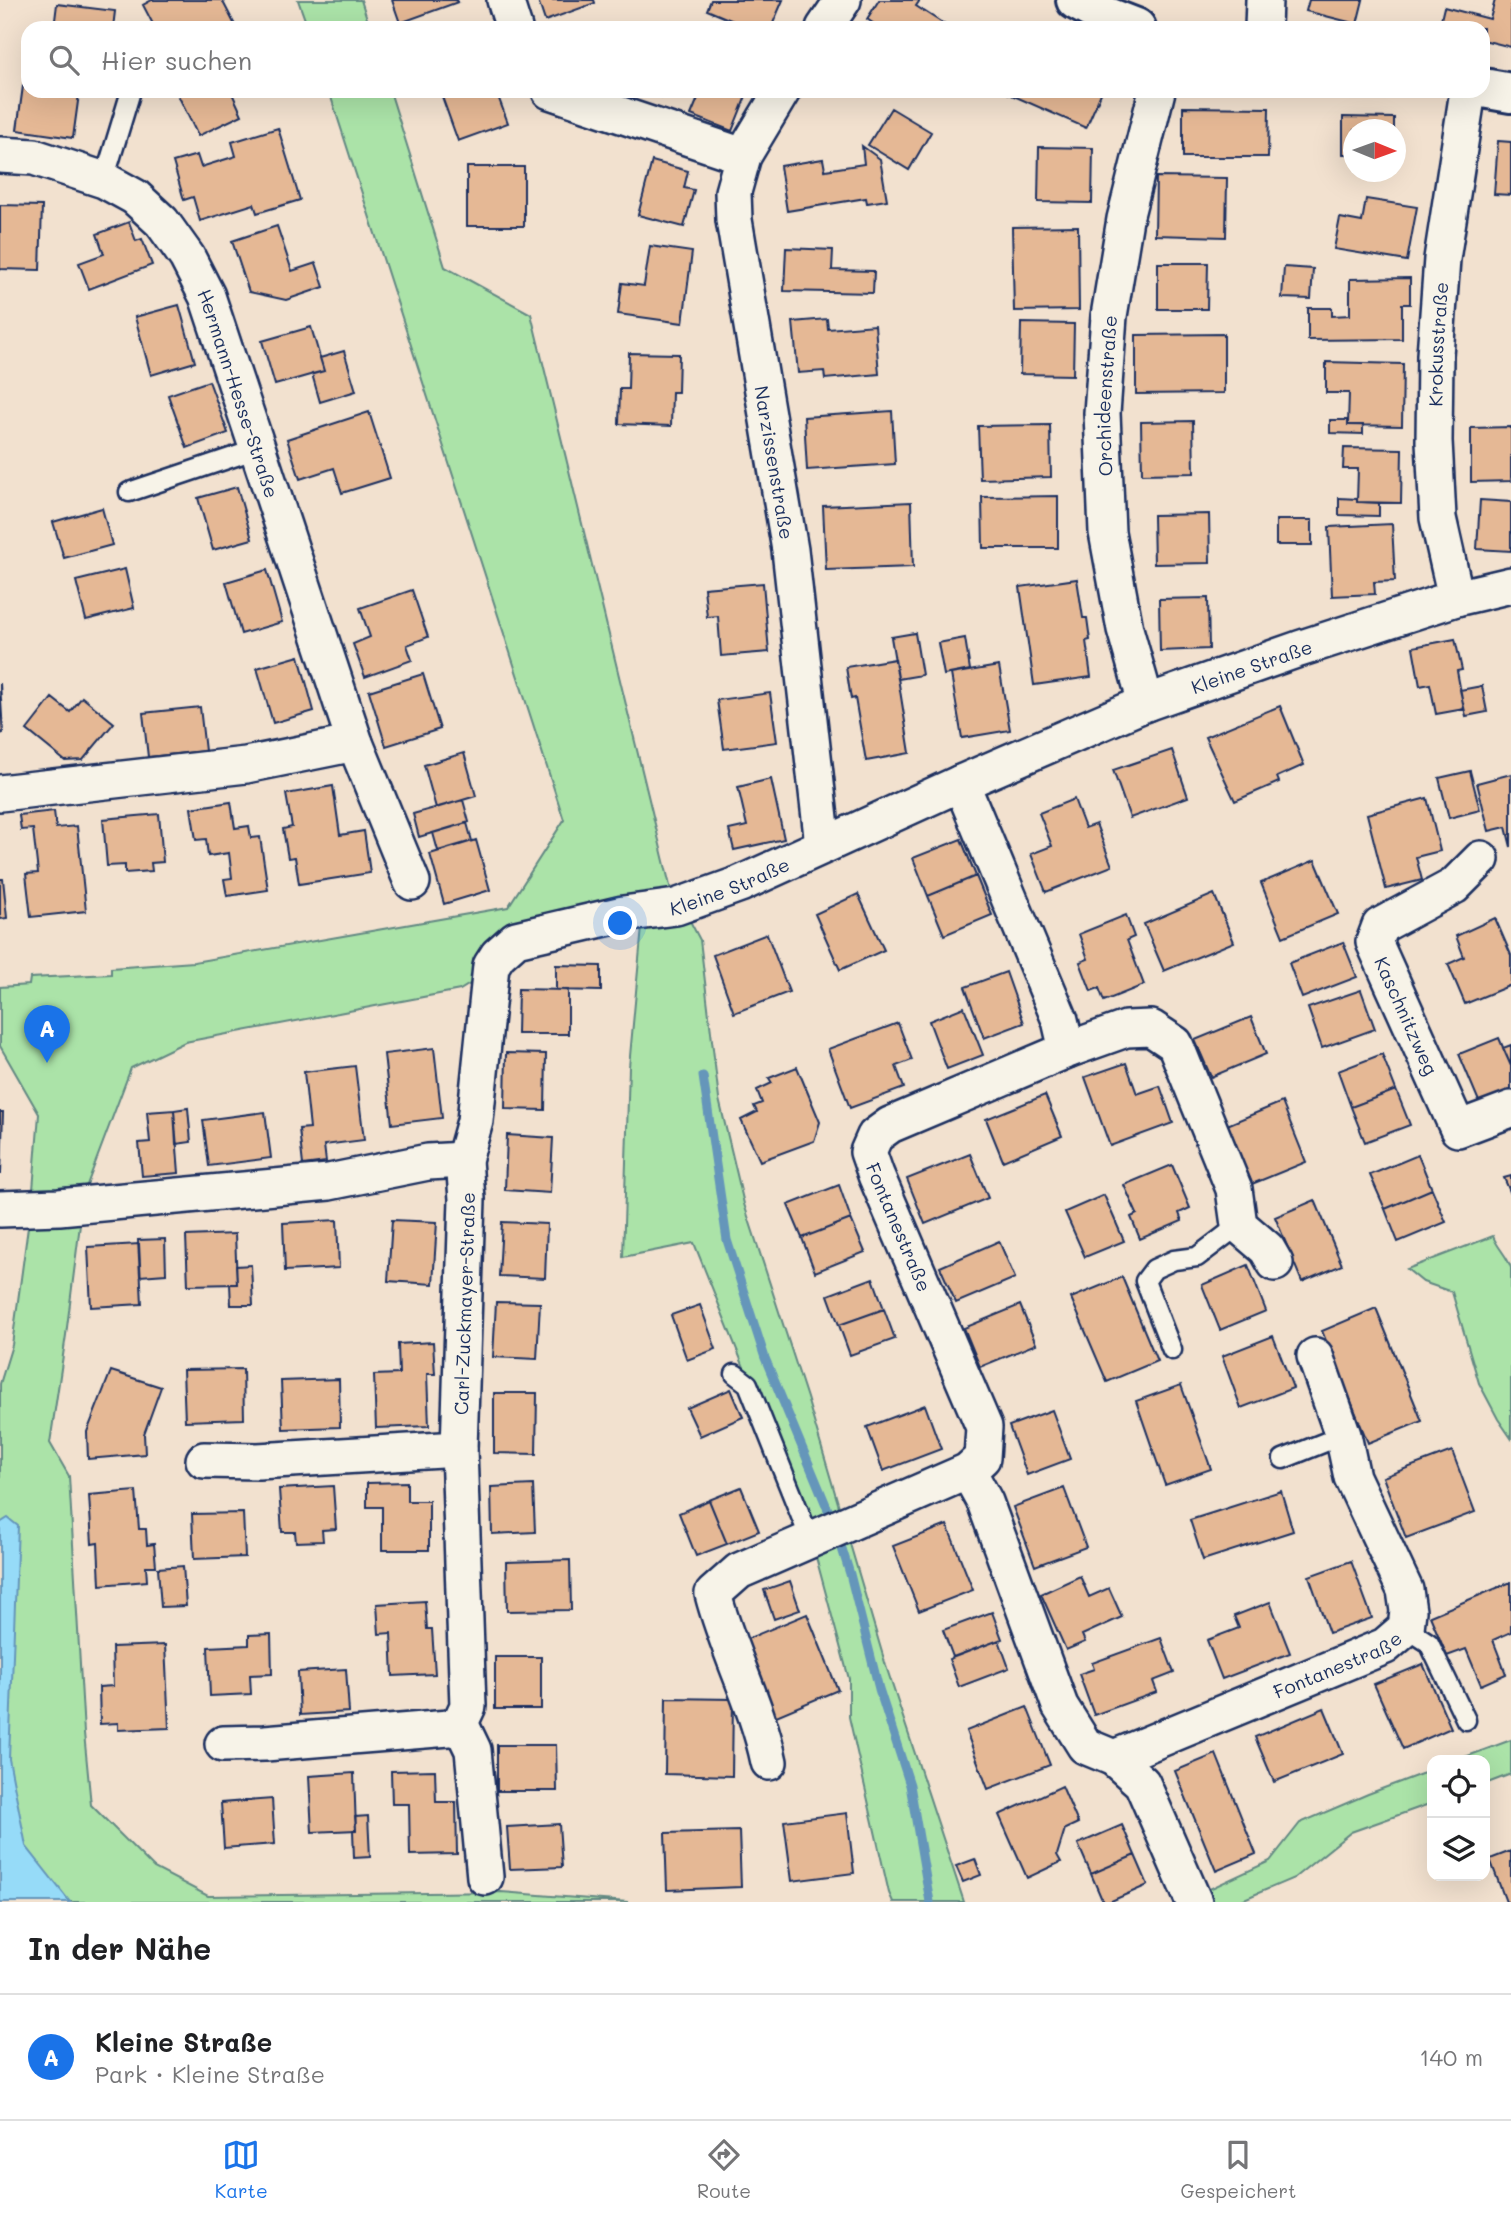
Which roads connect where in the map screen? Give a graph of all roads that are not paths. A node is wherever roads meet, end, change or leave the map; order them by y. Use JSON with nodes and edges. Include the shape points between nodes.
{"nodes":[{"id":1,"x":505,"y":0,"type":"edge"},
{"id":2,"x":843,"y":0,"type":"edge"},
{"id":3,"x":1076,"y":0,"type":"edge"},
{"id":4,"x":1264,"y":0,"type":"edge"},
{"id":5,"x":512,"y":21,"type":"edge"},
{"id":6,"x":829,"y":21,"type":"edge"},
{"id":7,"x":1118,"y":21,"type":"edge"},
{"id":8,"x":1263,"y":21,"type":"edge"},
{"id":9,"x":1490,"y":89,"type":"edge"},
{"id":10,"x":1511,"y":93,"type":"edge"},
{"id":11,"x":129,"y":98,"type":"edge"},
{"id":12,"x":571,"y":98,"type":"edge"},
{"id":13,"x":778,"y":98,"type":"edge"},
{"id":14,"x":1155,"y":98,"type":"edge"},
{"id":15,"x":1467,"y":98,"type":"edge"},
{"id":16,"x":0,"y":155,"type":"edge"},
{"id":17,"x":743,"y":156,"type":"junction"},
{"id":18,"x":104,"y":180,"type":"junction"},
{"id":19,"x":257,"y":449,"type":"junction"},
{"id":20,"x":129,"y":492,"type":"dead end"},
{"id":21,"x":1511,"y":585,"type":"edge"},
{"id":22,"x":1456,"y":598,"type":"junction"},
{"id":23,"x":1146,"y":703,"type":"junction"},
{"id":24,"x":355,"y":743,"type":"junction"},
{"id":25,"x":961,"y":783,"type":"junction"},
{"id":26,"x":0,"y":793,"type":"edge"},
{"id":27,"x":823,"y":845,"type":"junction"},
{"id":28,"x":1481,"y":859,"type":"dead end"},
{"id":29,"x":412,"y":882,"type":"dead end"},
{"id":30,"x":1068,"y":1050,"type":"junction"},
{"id":31,"x":1511,"y":1109,"type":"edge"},
{"id":32,"x":464,"y":1160,"type":"junction"},
{"id":33,"x":0,"y":1209,"type":"edge"},
{"id":34,"x":1239,"y":1225,"type":"junction"},
{"id":35,"x":1275,"y":1263,"type":"dead end"},
{"id":36,"x":1172,"y":1350,"type":"dead end"},
{"id":37,"x":1315,"y":1356,"type":"dead end"},
{"id":38,"x":735,"y":1374,"type":"dead end"},
{"id":39,"x":1343,"y":1435,"type":"junction"},
{"id":40,"x":459,"y":1449,"type":"junction"},
{"id":41,"x":1283,"y":1459,"type":"dead end"},
{"id":42,"x":204,"y":1460,"type":"dead end"},
{"id":43,"x":968,"y":1471,"type":"junction"},
{"id":44,"x":810,"y":1539,"type":"junction"},
{"id":45,"x":1406,"y":1628,"type":"junction"},
{"id":46,"x":1465,"y":1720,"type":"dead end"},
{"id":47,"x":460,"y":1724,"type":"junction"},
{"id":48,"x":223,"y":1744,"type":"dead end"},
{"id":49,"x":1114,"y":1758,"type":"junction"},
{"id":50,"x":769,"y":1762,"type":"dead end"},
{"id":51,"x":485,"y":1877,"type":"dead end"},
{"id":52,"x":1194,"y":1902,"type":"edge"}],
"edges":[{"from":1,"to":5,"type":"street"},
{"from":2,"to":6,"type":"street"},
{"from":3,"to":7,"type":"street"},
{"from":4,"to":8,"type":"street"},
{"from":9,"to":10,"type":"street"},
{"from":11,"to":18,"type":"lane"},
{"from":12,"to":17,"type":"street"},
{"from":13,"to":17,"type":"street","name":"Narzissenstraße"},
{"from":14,"to":23,"type":"street","name":"Orchideenstraße","via":[[1125,219],[1109,316],[1102,413],[1107,532],[1125,629]]},
{"from":15,"to":22,"type":"street","name":"Krokusstraße","via":[[1442,259],[1435,355],[1438,518]]},
{"from":16,"to":18,"type":"street","name":"Hermann-Hesse-Straße","via":[[34,157]]},
{"from":17,"to":27,"type":"street","name":"Narzissenstraße","via":[[733,192],[734,220],[790,550]]},
{"from":18,"to":19,"type":"street","name":"Hermann-Hesse-Straße","via":[[135,197],[162,222],[187,257],[206,296]]},
{"from":19,"to":20,"type":"lane"},
{"from":19,"to":24,"type":"street","name":"Hermann-Hesse-Straße"},
{"from":21,"to":22,"type":"street","name":"Kleine Straße"},
{"from":22,"to":23,"type":"street","name":"Kleine Straße"},
{"from":23,"to":25,"type":"street","name":"Kleine Straße"},
{"from":24,"to":26,"type":"street","via":[[246,765]]},
{"from":24,"to":29,"type":"street","name":"Hermann-Hesse-Straße"},
{"from":25,"to":27,"type":"street","name":"Kleine Straße"},
{"from":25,"to":30,"type":"street","via":[[1060,1020]]},
{"from":27,"to":32,"type":"street","name":"Kleine Straße","via":[[740,884],[676,907],[623,914],[516,939],[491,966],[475,1121]]},
{"from":28,"to":31,"type":"street","name":"Kaschnitzweg","via":[[1454,886],[1380,926],[1374,942],[1458,1129]]},
{"from":30,"to":34,"type":"street","name":"Fontanestraße","via":[[1126,1029],[1152,1028],[1175,1044],[1234,1189]]},
{"from":30,"to":43,"type":"street","name":"Fontanestraße","via":[[890,1125],[875,1136],[868,1152],[984,1427],[982,1458]]},
{"from":32,"to":33,"type":"street","via":[[428,1162],[329,1182]]},
{"from":32,"to":40,"type":"street","name":"Carl-Zuckmayer-Straße","via":[[467,1199]]},
{"from":34,"to":35,"type":"street","via":[[1267,1249]]},
{"from":34,"to":36,"type":"lane","via":[[1197,1257],[1154,1269],[1145,1281]]},
{"from":37,"to":39,"type":"street","name":"Fontanestraße"},
{"from":38,"to":44,"type":"lane","via":[[748,1384]]},
{"from":39,"to":41,"type":"lane"},
{"from":39,"to":45,"type":"street","name":"Fontanestraße","via":[[1352,1478],[1405,1590]]},
{"from":40,"to":42,"type":"street"},
{"from":40,"to":47,"type":"street","name":"Carl-Zuckmayer-Straße","via":[[468,1706]]},
{"from":43,"to":44,"type":"street"},
{"from":43,"to":49,"type":"street","via":[[985,1502],[1060,1706],[1085,1746]]},
{"from":44,"to":50,"type":"street","via":[[739,1571],[713,1594],[762,1728]]},
{"from":45,"to":46,"type":"lane","via":[[1429,1643]]},
{"from":45,"to":49,"type":"street","name":"Fontanestraße","via":[[1385,1646]]},
{"from":47,"to":48,"type":"street"},
{"from":47,"to":51,"type":"street","via":[[473,1750]]},
{"from":49,"to":52,"type":"street","via":[[1142,1783]]}]}
